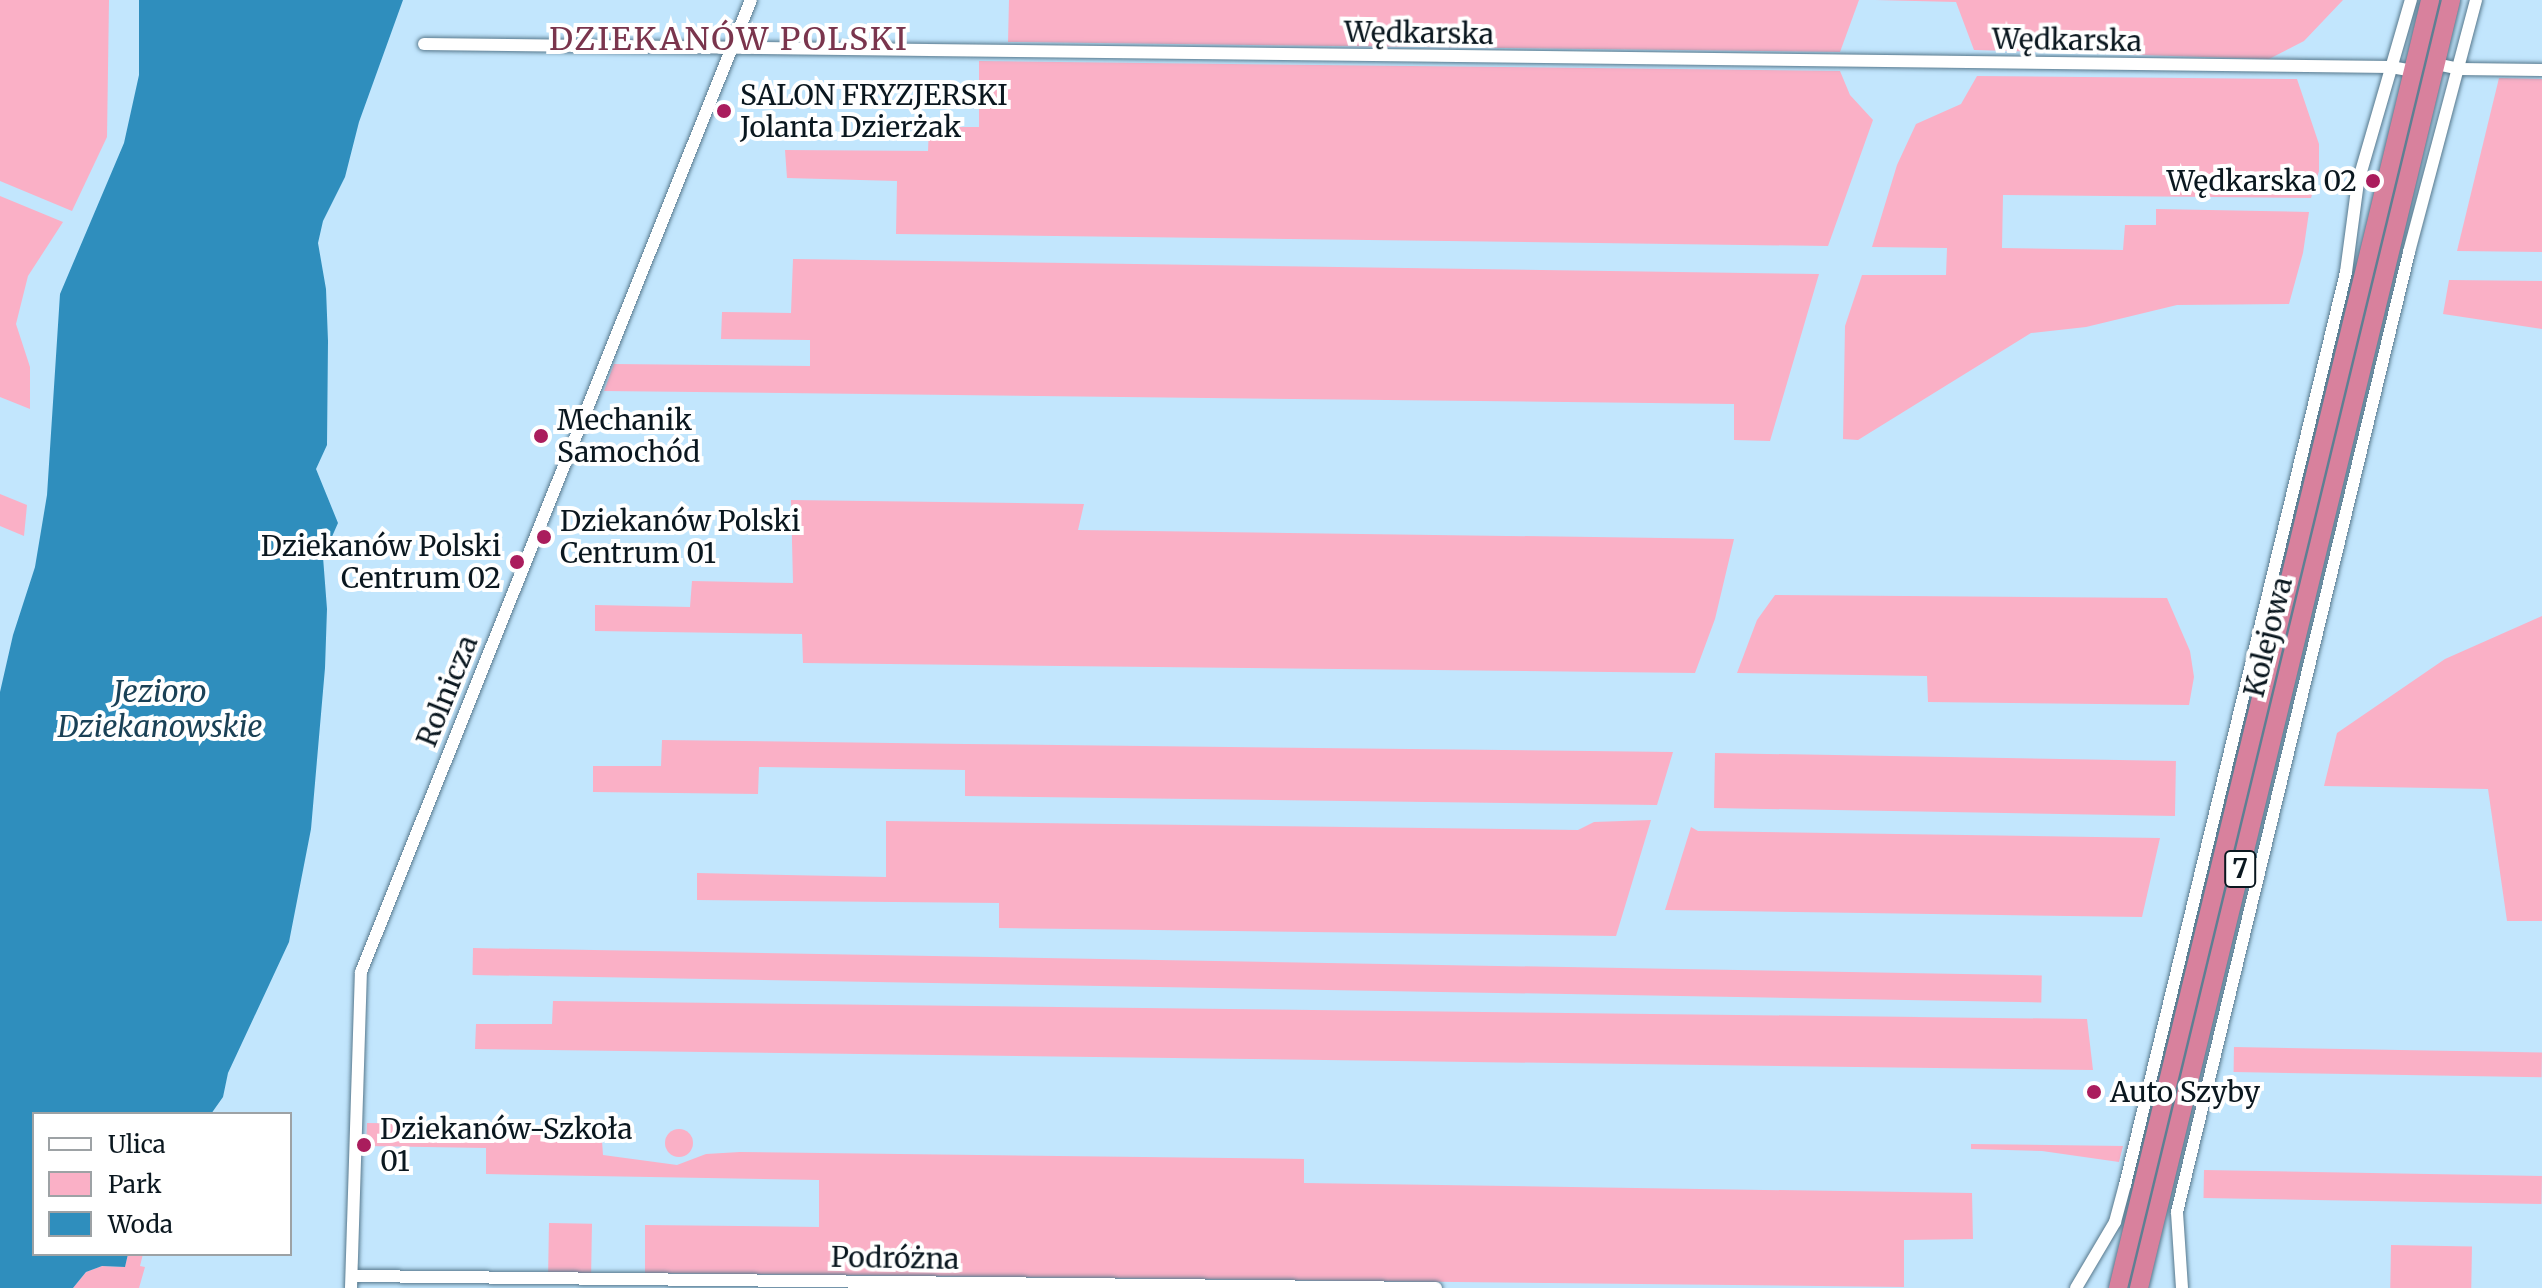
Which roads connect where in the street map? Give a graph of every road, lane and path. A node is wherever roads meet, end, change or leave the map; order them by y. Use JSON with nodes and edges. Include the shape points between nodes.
{"nodes":[{"id":1,"x":751,"y":0,"type":"edge"},
{"id":2,"x":2411,"y":0,"type":"edge"},
{"id":3,"x":2430,"y":0,"type":"edge"},
{"id":4,"x":2451,"y":0,"type":"edge"},
{"id":5,"x":2476,"y":0,"type":"edge"},
{"id":6,"x":424,"y":44,"type":"dead end"},
{"id":7,"x":731,"y":49,"type":"junction"},
{"id":8,"x":2436,"y":64,"type":"junction"},
{"id":9,"x":2391,"y":67,"type":"junction"},
{"id":10,"x":2459,"y":69,"type":"junction"},
{"id":11,"x":2542,"y":70,"type":"edge"},
{"id":12,"x":2413,"y":71,"type":"junction"},
{"id":13,"x":353,"y":1282,"type":"edge"},
{"id":14,"x":1436,"y":1288,"type":"edge"},
{"id":15,"x":2076,"y":1288,"type":"edge"},
{"id":16,"x":2118,"y":1288,"type":"edge"},
{"id":17,"x":2139,"y":1288,"type":"edge"},
{"id":18,"x":2182,"y":1288,"type":"edge"}],
"edges":[{"from":1,"to":7,"type":"street","name":"Rolnicza"},
{"from":2,"to":9,"type":"street"},
{"from":3,"to":12,"type":"highway","name":"Kolejowa","number":"7"},
{"from":4,"to":8,"type":"highway","name":"Kolejowa","number":"7"},
{"from":5,"to":10,"type":"street"},
{"from":6,"to":7,"type":"street","name":"Wędkarska"},
{"from":7,"to":9,"type":"street","name":"Wędkarska"},
{"from":7,"to":13,"type":"street","name":"Rolnicza","via":[[361,972]]},
{"from":8,"to":10,"type":"street"},
{"from":8,"to":17,"type":"highway","name":"Kolejowa","number":"7"},
{"from":9,"to":12,"type":"street","name":"Wędkarska"},
{"from":9,"to":15,"type":"street","via":[[2358,182],[2346,272],[2125,1185],[2111,1230]]},
{"from":10,"to":11,"type":"street"},
{"from":10,"to":18,"type":"street","via":[[2409,252],[2177,1212]]},
{"from":12,"to":16,"type":"highway","name":"Kolejowa","number":"7"},
{"from":13,"to":14,"type":"street","name":"Podróżna"}]}
